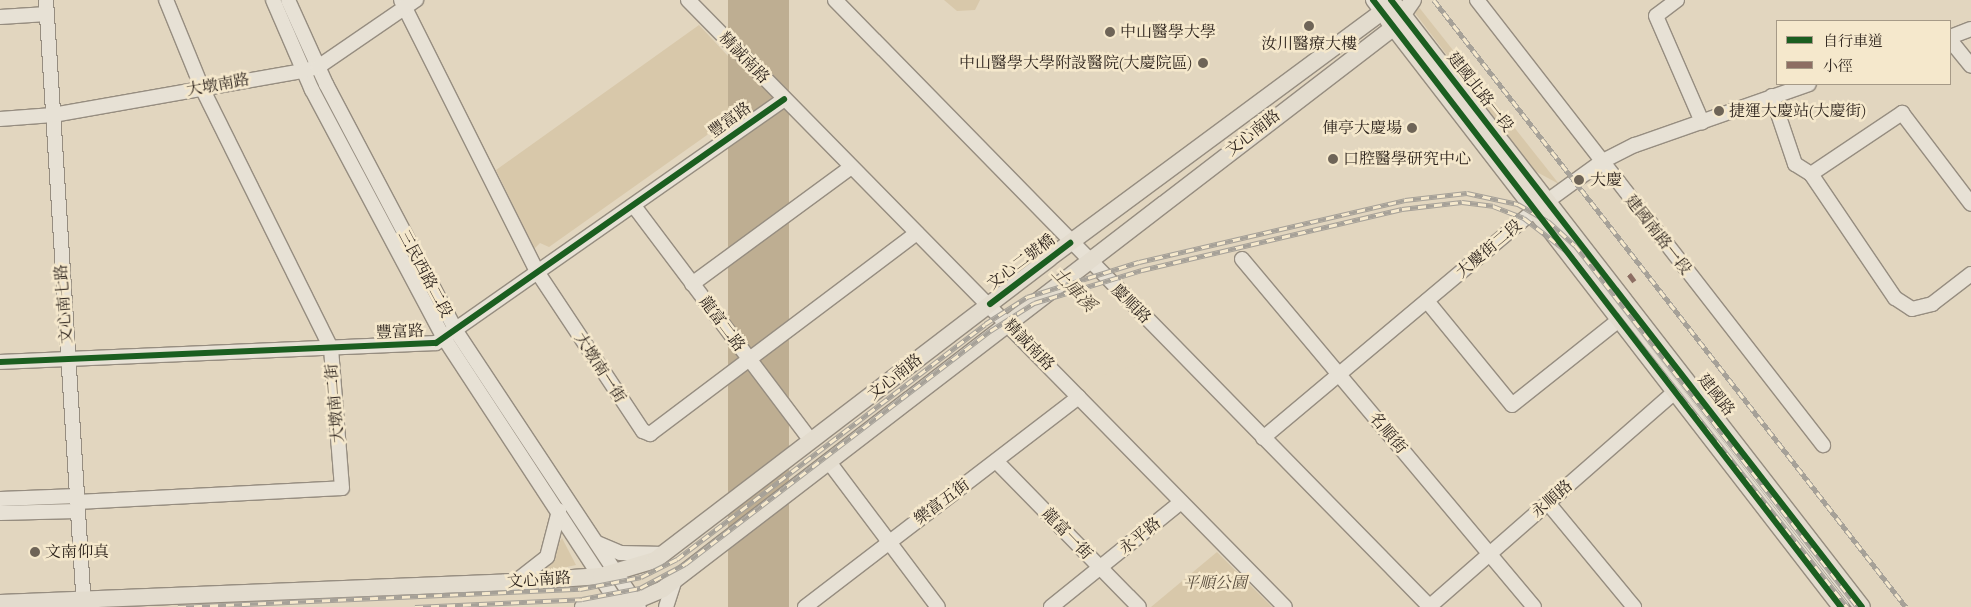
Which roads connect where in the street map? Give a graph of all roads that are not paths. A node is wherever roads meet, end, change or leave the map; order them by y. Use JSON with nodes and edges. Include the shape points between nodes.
{"nodes":[{"id":1,"x":166,"y":0,"type":"edge"},
{"id":2,"x":273,"y":0,"type":"edge"},
{"id":3,"x":288,"y":0,"type":"edge"},
{"id":4,"x":688,"y":0,"type":"edge"},
{"id":5,"x":835,"y":0,"type":"edge"},
{"id":6,"x":1413,"y":0,"type":"edge"},
{"id":7,"x":1477,"y":0,"type":"edge"},
{"id":8,"x":1677,"y":0,"type":"edge"},
{"id":9,"x":407,"y":3,"type":"edge"},
{"id":10,"x":1384,"y":3,"type":"edge"},
{"id":11,"x":47,"y":7,"type":"edge"},
{"id":12,"x":0,"y":18,"type":"edge"},
{"id":13,"x":1398,"y":21,"type":"junction"},
{"id":14,"x":1971,"y":29,"type":"edge"},
{"id":15,"x":1951,"y":38,"type":"edge"},
{"id":16,"x":1951,"y":39,"type":"edge"},
{"id":17,"x":318,"y":66,"type":"junction"},
{"id":18,"x":1971,"y":66,"type":"edge"},
{"id":19,"x":303,"y":71,"type":"junction"},
{"id":20,"x":1806,"y":85,"type":"edge"},
{"id":21,"x":202,"y":88,"type":"junction"},
{"id":22,"x":1772,"y":96,"type":"junction"},
{"id":23,"x":784,"y":99,"type":"junction"},
{"id":24,"x":53,"y":115,"type":"junction"},
{"id":25,"x":0,"y":119,"type":"edge"},
{"id":26,"x":1702,"y":122,"type":"junction"},
{"id":27,"x":1601,"y":162,"type":"junction"},
{"id":28,"x":851,"y":167,"type":"junction"},
{"id":29,"x":1811,"y":174,"type":"junction"},
{"id":30,"x":1971,"y":204,"type":"edge"},
{"id":31,"x":634,"y":206,"type":"junction"},
{"id":32,"x":1541,"y":206,"type":"junction"},
{"id":33,"x":917,"y":233,"type":"junction"},
{"id":34,"x":1070,"y":243,"type":"junction"},
{"id":35,"x":1242,"y":259,"type":"dead end"},
{"id":36,"x":1087,"y":261,"type":"junction"},
{"id":37,"x":538,"y":273,"type":"junction"},
{"id":38,"x":1971,"y":274,"type":"edge"},
{"id":39,"x":692,"y":284,"type":"junction"},
{"id":40,"x":1427,"y":301,"type":"junction"},
{"id":41,"x":990,"y":304,"type":"junction"},
{"id":42,"x":1619,"y":320,"type":"junction"},
{"id":43,"x":1009,"y":323,"type":"junction"},
{"id":44,"x":450,"y":334,"type":"junction"},
{"id":45,"x":331,"y":348,"type":"junction"},
{"id":46,"x":68,"y":358,"type":"junction"},
{"id":47,"x":749,"y":360,"type":"junction"},
{"id":48,"x":0,"y":362,"type":"edge"},
{"id":49,"x":1339,"y":376,"type":"junction"},
{"id":50,"x":1675,"y":392,"type":"junction"},
{"id":51,"x":1079,"y":397,"type":"junction"},
{"id":52,"x":1263,"y":438,"type":"junction"},
{"id":53,"x":811,"y":441,"type":"junction"},
{"id":54,"x":1823,"y":445,"type":"dead end"},
{"id":55,"x":996,"y":461,"type":"junction"},
{"id":56,"x":829,"y":462,"type":"junction"},
{"id":57,"x":0,"y":499,"type":"edge"},
{"id":58,"x":1181,"y":502,"type":"junction"},
{"id":59,"x":77,"y":503,"type":"junction"},
{"id":60,"x":1548,"y":503,"type":"junction"},
{"id":61,"x":559,"y":511,"type":"junction"},
{"id":62,"x":0,"y":513,"type":"edge"},
{"id":63,"x":597,"y":543,"type":"junction"},
{"id":64,"x":890,"y":543,"type":"junction"},
{"id":65,"x":1490,"y":553,"type":"junction"},
{"id":66,"x":665,"y":554,"type":"junction"},
{"id":67,"x":1100,"y":568,"type":"junction"},
{"id":68,"x":609,"y":574,"type":"junction"},
{"id":69,"x":675,"y":580,"type":"junction"},
{"id":70,"x":515,"y":582,"type":"junction"},
{"id":71,"x":0,"y":603,"type":"edge"},
{"id":72,"x":84,"y":603,"type":"edge"},
{"id":73,"x":628,"y":605,"type":"edge"},
{"id":74,"x":583,"y":607,"type":"edge"},
{"id":75,"x":666,"y":607,"type":"edge"},
{"id":76,"x":805,"y":607,"type":"edge"},
{"id":77,"x":938,"y":607,"type":"edge"},
{"id":78,"x":1051,"y":607,"type":"edge"},
{"id":79,"x":1139,"y":607,"type":"edge"},
{"id":80,"x":1285,"y":607,"type":"edge"},
{"id":81,"x":1429,"y":607,"type":"edge"},
{"id":82,"x":1534,"y":607,"type":"edge"},
{"id":83,"x":1634,"y":607,"type":"edge"},
{"id":84,"x":1841,"y":607,"type":"edge"},
{"id":85,"x":1862,"y":607,"type":"edge"}],
"edges":[{"from":1,"to":21,"type":"street","name":"大墩南二街"},
{"from":2,"to":19,"type":"street","name":"三民西路二段"},
{"from":3,"to":17,"type":"street","name":"三民西路二段"},
{"from":4,"to":23,"type":"street","name":"精誠南路"},
{"from":5,"to":34,"type":"street","name":"慶順路"},
{"from":6,"to":13,"type":"main road","name":"文心南路"},
{"from":7,"to":27,"type":"street","name":"建國南路一段"},
{"from":8,"to":26,"type":"street","via":[[1656,16]]},
{"from":9,"to":17,"type":"street","name":"大墩南路"},
{"from":9,"to":37,"type":"street","name":"大墩南一街"},
{"from":10,"to":13,"type":"main road","name":"建國北路一段"},
{"from":10,"to":34,"type":"main road","name":"文心南路"},
{"from":11,"to":12,"type":"street"},
{"from":11,"to":24,"type":"street","name":"文心南七路"},
{"from":13,"to":32,"type":"main road","name":"建國北路一段"},
{"from":13,"to":36,"type":"main road","name":"文心南路"},
{"from":14,"to":15,"type":"street"},
{"from":16,"to":18,"type":"street"},
{"from":17,"to":19,"type":"street","name":"大墩南路"},
{"from":17,"to":44,"type":"street","name":"三民西路二段"},
{"from":19,"to":21,"type":"street","name":"大墩南路"},
{"from":19,"to":44,"type":"street","name":"三民西路二段"},
{"from":20,"to":22,"type":"street","name":"大慶街二段"},
{"from":21,"to":24,"type":"street","name":"大墩南路"},
{"from":21,"to":45,"type":"street","name":"大墩南二街"},
{"from":22,"to":26,"type":"street","name":"大慶街二段"},
{"from":22,"to":29,"type":"street","via":[[1796,164]]},
{"from":23,"to":28,"type":"street","name":"精誠南路"},
{"from":23,"to":31,"type":"street","name":"豐富路"},
{"from":24,"to":25,"type":"street","name":"大墩南路"},
{"from":24,"to":46,"type":"street","name":"文心南七路"},
{"from":26,"to":27,"type":"street","name":"大慶街二段"},
{"from":27,"to":32,"type":"street","name":"大慶街二段"},
{"from":27,"to":54,"type":"street","name":"建國南路一段"},
{"from":28,"to":33,"type":"street","name":"精誠南路"},
{"from":28,"to":39,"type":"street"},
{"from":29,"to":30,"type":"street","via":[[1902,113]]},
{"from":29,"to":38,"type":"street","via":[[1895,298],[1912,310],[1932,304]]},
{"from":31,"to":37,"type":"street","name":"豐富路"},
{"from":31,"to":39,"type":"street","name":"龍富二路"},
{"from":32,"to":40,"type":"street","name":"大慶街二段"},
{"from":32,"to":42,"type":"main road","name":"建國路"},
{"from":32,"to":85,"type":"main road","name":"建國路"},
{"from":33,"to":41,"type":"street","name":"精誠南路"},
{"from":33,"to":47,"type":"street","name":"大墩南一街"},
{"from":34,"to":36,"type":"street","name":"慶順路"},
{"from":34,"to":41,"type":"main road","name":"文心二號橋"},
{"from":35,"to":49,"type":"street","name":"名順街"},
{"from":36,"to":43,"type":"main road"},
{"from":36,"to":52,"type":"street","name":"慶順路"},
{"from":37,"to":44,"type":"street","name":"豐富路"},
{"from":37,"to":47,"type":"street","name":"大墩南一街","via":[[643,432],[650,434]]},
{"from":39,"to":47,"type":"street","name":"龍富二路"},
{"from":40,"to":42,"type":"street","via":[[1512,405]]},
{"from":40,"to":49,"type":"street","name":"大慶街二段"},
{"from":41,"to":43,"type":"street","name":"精誠南路"},
{"from":41,"to":53,"type":"main road","name":"文心南路"},
{"from":42,"to":50,"type":"main road","name":"建國路"},
{"from":43,"to":51,"type":"street","name":"精誠南路"},
{"from":43,"to":56,"type":"main road","name":"文心南路"},
{"from":44,"to":45,"type":"street","name":"豐富路","via":[[430,344]]},
{"from":44,"to":61,"type":"street","name":"三民西路二段"},
{"from":44,"to":63,"type":"street","name":"三民西路二段"},
{"from":45,"to":46,"type":"street","name":"豐富路"},
{"from":45,"to":59,"type":"street","name":"大墩南二街","via":[[342,488]]},
{"from":46,"to":48,"type":"street","name":"豐富路"},
{"from":46,"to":59,"type":"street","name":"文心南七路"},
{"from":47,"to":53,"type":"street","name":"龍富二路"},
{"from":49,"to":52,"type":"street","name":"大慶街二段"},
{"from":49,"to":65,"type":"street","name":"名順街"},
{"from":50,"to":60,"type":"street","name":"永順路"},
{"from":50,"to":84,"type":"main road","name":"建國路"},
{"from":51,"to":55,"type":"street","name":"樂富五街"},
{"from":51,"to":58,"type":"street","name":"精誠南路"},
{"from":52,"to":81,"type":"street","name":"慶順路"},
{"from":53,"to":66,"type":"main road","name":"文心南路"},
{"from":55,"to":64,"type":"street","name":"樂富五街"},
{"from":55,"to":67,"type":"street","name":"龍富一街"},
{"from":56,"to":64,"type":"street"},
{"from":56,"to":69,"type":"main road","name":"文心南路"},
{"from":57,"to":59,"type":"street"},
{"from":58,"to":67,"type":"street","name":"永平路"},
{"from":58,"to":80,"type":"street","name":"精誠南路"},
{"from":59,"to":62,"type":"street"},
{"from":59,"to":72,"type":"street","name":"文心南七路"},
{"from":60,"to":65,"type":"street","name":"永順路"},
{"from":60,"to":83,"type":"street"},
{"from":61,"to":68,"type":"street","name":"三民西路二段"},
{"from":61,"to":70,"type":"street","via":[[547,557]]},
{"from":63,"to":66,"type":"street","via":[[620,553]]},
{"from":63,"to":68,"type":"street","name":"三民西路二段"},
{"from":64,"to":76,"type":"street","name":"樂富五街"},
{"from":64,"to":77,"type":"street"},
{"from":65,"to":81,"type":"street","name":"永順路"},
{"from":65,"to":82,"type":"street","name":"名順街"},
{"from":66,"to":68,"type":"main road","name":"文心南路"},
{"from":67,"to":78,"type":"street","name":"永平路"},
{"from":67,"to":79,"type":"street","name":"龍富一街"},
{"from":68,"to":70,"type":"main road","name":"文心南路"},
{"from":68,"to":73,"type":"street","name":"三民西路二段"},
{"from":69,"to":73,"type":"main road","name":"文心南路"},
{"from":69,"to":75,"type":"street"},
{"from":70,"to":72,"type":"main road","name":"文心南路"},
{"from":71,"to":72,"type":"main road","name":"文心南路"},
{"from":73,"to":74,"type":"main road","name":"文心南路"}]}
